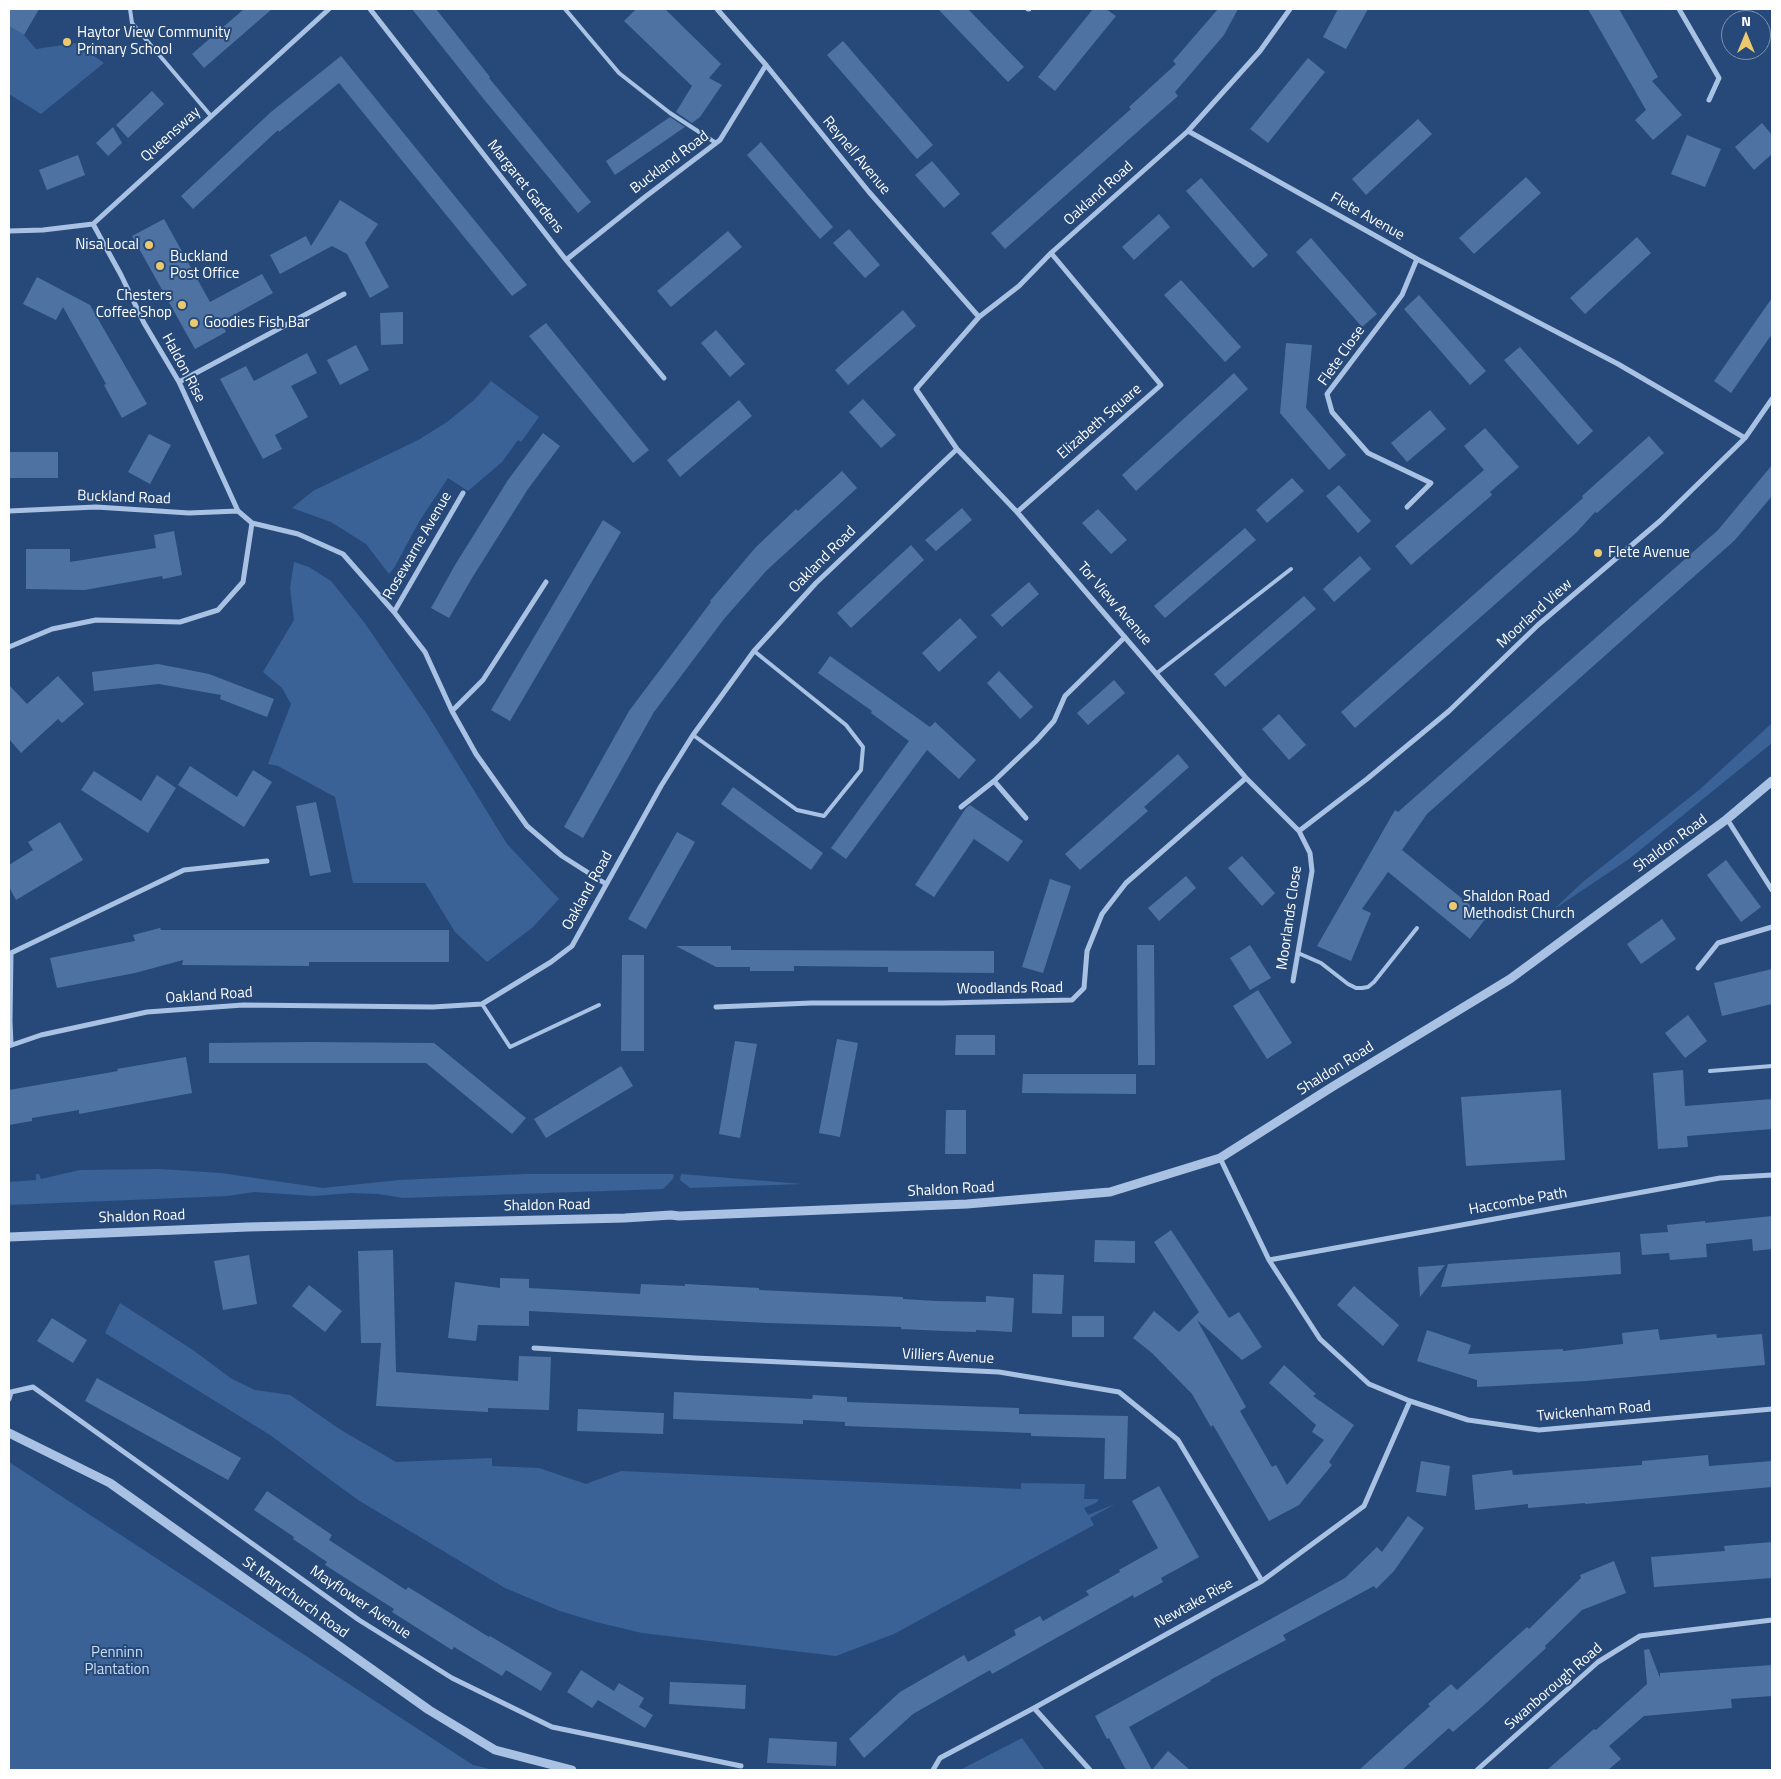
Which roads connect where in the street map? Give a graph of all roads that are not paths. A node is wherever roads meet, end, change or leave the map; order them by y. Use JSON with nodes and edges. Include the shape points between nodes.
{"nodes":[{"id":1,"x":130,"y":9,"type":"edge"},
{"id":2,"x":329,"y":9,"type":"edge"},
{"id":3,"x":370,"y":9,"type":"edge"},
{"id":4,"x":565,"y":9,"type":"edge"},
{"id":5,"x":717,"y":9,"type":"edge"},
{"id":6,"x":1290,"y":9,"type":"edge"},
{"id":7,"x":1679,"y":9,"type":"edge"},
{"id":8,"x":766,"y":65,"type":"junction"},
{"id":9,"x":1710,"y":100,"type":"dead end"},
{"id":10,"x":211,"y":116,"type":"junction"},
{"id":11,"x":1188,"y":131,"type":"junction"},
{"id":12,"x":716,"y":144,"type":"junction"},
{"id":13,"x":92,"y":224,"type":"junction"},
{"id":14,"x":9,"y":231,"type":"edge"},
{"id":15,"x":1051,"y":253,"type":"junction"},
{"id":16,"x":1417,"y":259,"type":"junction"},
{"id":17,"x":566,"y":260,"type":"junction"},
{"id":18,"x":344,"y":294,"type":"dead end"},
{"id":19,"x":979,"y":317,"type":"junction"},
{"id":20,"x":664,"y":378,"type":"dead end"},
{"id":21,"x":179,"y":382,"type":"junction"},
{"id":22,"x":916,"y":389,"type":"joint"},
{"id":23,"x":1772,"y":399,"type":"edge"},
{"id":24,"x":1745,"y":438,"type":"junction"},
{"id":25,"x":957,"y":449,"type":"junction"},
{"id":26,"x":463,"y":493,"type":"dead end"},
{"id":27,"x":1407,"y":506,"type":"dead end"},
{"id":28,"x":9,"y":511,"type":"edge"},
{"id":29,"x":238,"y":511,"type":"junction"},
{"id":30,"x":1018,"y":512,"type":"junction"},
{"id":31,"x":252,"y":523,"type":"junction"},
{"id":32,"x":1290,"y":569,"type":"dead end"},
{"id":33,"x":546,"y":582,"type":"dead end"},
{"id":34,"x":394,"y":612,"type":"junction"},
{"id":35,"x":1125,"y":637,"type":"junction"},
{"id":36,"x":9,"y":647,"type":"edge"},
{"id":37,"x":754,"y":651,"type":"junction"},
{"id":38,"x":1157,"y":673,"type":"junction"},
{"id":39,"x":452,"y":711,"type":"junction"},
{"id":40,"x":693,"y":735,"type":"junction"},
{"id":41,"x":1246,"y":778,"type":"junction"},
{"id":42,"x":994,"y":780,"type":"junction"},
{"id":43,"x":1772,"y":781,"type":"edge"},
{"id":44,"x":961,"y":807,"type":"dead end"},
{"id":45,"x":1026,"y":818,"type":"dead end"},
{"id":46,"x":1727,"y":819,"type":"junction"},
{"id":47,"x":1299,"y":831,"type":"junction"},
{"id":48,"x":267,"y":861,"type":"dead end"},
{"id":49,"x":606,"y":884,"type":"junction"},
{"id":50,"x":1772,"y":887,"type":"edge"},
{"id":51,"x":1772,"y":927,"type":"edge"},
{"id":52,"x":1417,"y":928,"type":"dead end"},
{"id":53,"x":1298,"y":953,"type":"junction"},
{"id":54,"x":1698,"y":968,"type":"dead end"},
{"id":55,"x":1293,"y":981,"type":"dead end"},
{"id":56,"x":482,"y":1004,"type":"junction"},
{"id":57,"x":598,"y":1006,"type":"dead end"},
{"id":58,"x":716,"y":1006,"type":"dead end"},
{"id":59,"x":10,"y":1046,"type":"edge"},
{"id":60,"x":1772,"y":1066,"type":"edge"},
{"id":61,"x":1710,"y":1070,"type":"dead end"},
{"id":62,"x":1220,"y":1158,"type":"junction"},
{"id":63,"x":1772,"y":1175,"type":"edge"},
{"id":64,"x":9,"y":1236,"type":"edge"},
{"id":65,"x":1269,"y":1260,"type":"junction"},
{"id":66,"x":534,"y":1348,"type":"dead end"},
{"id":67,"x":9,"y":1399,"type":"edge"},
{"id":68,"x":1410,"y":1401,"type":"junction"},
{"id":69,"x":1772,"y":1409,"type":"edge"},
{"id":70,"x":9,"y":1433,"type":"edge"},
{"id":71,"x":1262,"y":1581,"type":"junction"},
{"id":72,"x":1772,"y":1620,"type":"edge"},
{"id":73,"x":1034,"y":1708,"type":"junction"},
{"id":74,"x":741,"y":1766,"type":"dead end"},
{"id":75,"x":572,"y":1770,"type":"edge"},
{"id":76,"x":933,"y":1770,"type":"edge"},
{"id":77,"x":1090,"y":1770,"type":"edge"},
{"id":78,"x":1477,"y":1770,"type":"edge"}],
"edges":[{"from":1,"to":10,"type":"lane","via":[[132,23]]},
{"from":2,"to":10,"type":"street","name":"Queensway"},
{"from":3,"to":17,"type":"street","name":"Margaret Gardens"},
{"from":4,"to":12,"type":"lane","via":[[619,73]]},
{"from":5,"to":8,"type":"street","name":"Reynell Avenue"},
{"from":6,"to":11,"type":"street","name":"Oakland Road","via":[[1260,51]]},
{"from":7,"to":9,"type":"street","via":[[1719,78]]},
{"from":8,"to":12,"type":"street","name":"Buckland Road"},
{"from":8,"to":19,"type":"street","name":"Reynell Avenue","via":[[869,192]]},
{"from":10,"to":13,"type":"street","name":"Queensway"},
{"from":11,"to":15,"type":"street","name":"Oakland Road"},
{"from":11,"to":16,"type":"street","name":"Flete Avenue"},
{"from":12,"to":17,"type":"street","name":"Buckland Road"},
{"from":13,"to":14,"type":"street"},
{"from":13,"to":21,"type":"street","name":"Haldon Rise"},
{"from":15,"to":19,"type":"street","name":"Oakland Road","via":[[1019,286]]},
{"from":15,"to":30,"type":"street","name":"Elizabeth Square","via":[[1161,385]]},
{"from":16,"to":24,"type":"street","name":"Flete Avenue","via":[[1618,364]]},
{"from":16,"to":27,"type":"street","name":"Flete Close","via":[[1402,296],[1327,394],[1332,412],[1368,453],[1431,482]]},
{"from":17,"to":20,"type":"street","name":"Margaret Gardens"},
{"from":18,"to":21,"type":"street"},
{"from":19,"to":22,"type":"street","name":"Oakland Road"},
{"from":21,"to":29,"type":"street","name":"Haldon Rise"},
{"from":22,"to":25,"type":"street","name":"Tor View Avenue"},
{"from":23,"to":24,"type":"street","name":"Moorland View"},
{"from":24,"to":47,"type":"street","name":"Moorland View","via":[[1660,521],[1538,625],[1449,711]]},
{"from":25,"to":30,"type":"street","name":"Tor View Avenue"},
{"from":25,"to":37,"type":"street","name":"Oakland Road","via":[[816,583]]},
{"from":26,"to":34,"type":"street","name":"Rosewarne Avenue"},
{"from":28,"to":29,"type":"street","name":"Buckland Road","via":[[96,507],[189,514]]},
{"from":29,"to":31,"type":"street","name":"Haldon Rise"},
{"from":30,"to":35,"type":"street","name":"Tor View Avenue"},
{"from":31,"to":34,"type":"street","name":"Rosewarne Avenue","via":[[298,534],[343,554]]},
{"from":31,"to":36,"type":"street","via":[[242,582],[218,610],[180,622],[96,620],[52,629]]},
{"from":32,"to":38,"type":"lane"},
{"from":33,"to":39,"type":"street","via":[[483,680]]},
{"from":34,"to":39,"type":"street","name":"Rosewarne Avenue","via":[[425,652]]},
{"from":35,"to":38,"type":"street","name":"Tor View Avenue"},
{"from":35,"to":42,"type":"street","via":[[1065,696],[1054,721]]},
{"from":37,"to":40,"type":"street","name":"Oakland Road"},
{"from":37,"to":40,"type":"lane","via":[[846,724],[863,747],[860,770],[824,816],[797,810]]},
{"from":38,"to":41,"type":"street","name":"Tor View Avenue"},
{"from":39,"to":49,"type":"street","name":"Rosewarne Avenue","via":[[476,754],[527,826],[562,856]]},
{"from":40,"to":49,"type":"street","name":"Oakland Road"},
{"from":41,"to":47,"type":"street","name":"Tor View Avenue"},
{"from":41,"to":58,"type":"street","name":"Woodlands Road","via":[[1126,883],[1102,914],[1087,950],[1084,988],[1072,1000]]},
{"from":42,"to":44,"type":"street"},
{"from":42,"to":45,"type":"street"},
{"from":43,"to":46,"type":"street","name":"Shaldon Road"},
{"from":46,"to":50,"type":"street"},
{"from":46,"to":62,"type":"street","name":"Shaldon Road","via":[[1510,979]]},
{"from":47,"to":53,"type":"street","name":"Moorlands Close","via":[[1310,853],[1312,871]]},
{"from":48,"to":59,"type":"street","name":"Oakland Road","via":[[184,870],[11,953]]},
{"from":49,"to":56,"type":"street","name":"Oakland Road","via":[[572,946]]},
{"from":51,"to":54,"type":"street","via":[[1718,942]]},
{"from":52,"to":53,"type":"lane","via":[[1368,987],[1356,988],[1321,963]]},
{"from":53,"to":55,"type":"street","name":"Moorlands Close"},
{"from":56,"to":57,"type":"lane","via":[[510,1046]]},
{"from":56,"to":59,"type":"street","name":"Oakland Road","via":[[433,1007],[242,1005],[148,1012],[41,1035]]},
{"from":60,"to":61,"type":"lane"},
{"from":62,"to":64,"type":"street","name":"Shaldon Road","via":[[1110,1192],[967,1204],[625,1218]]},
{"from":62,"to":65,"type":"street","name":"Twickenham Road"},
{"from":63,"to":65,"type":"street","name":"Haccombe Path","via":[[1720,1178]]},
{"from":65,"to":68,"type":"street","name":"Twickenham Road","via":[[1320,1339],[1369,1384]]},
{"from":66,"to":71,"type":"street","name":"Villiers Avenue","via":[[999,1372],[1118,1392],[1178,1440]]},
{"from":67,"to":74,"type":"street","name":"Mayflower Avenue","via":[[11,1392],[33,1387],[359,1620],[452,1678],[552,1727]]},
{"from":68,"to":69,"type":"street","name":"Twickenham Road","via":[[1468,1420],[1539,1430]]},
{"from":68,"to":71,"type":"street","name":"Newtake Rise","via":[[1364,1506]]},
{"from":70,"to":75,"type":"street","name":"St Marychurch Road","via":[[110,1482],[428,1710],[495,1750]]},
{"from":71,"to":73,"type":"street","name":"Newtake Rise"},
{"from":72,"to":78,"type":"street","name":"Swanborough Road","via":[[1640,1636],[1598,1662]]},
{"from":73,"to":76,"type":"street","name":"Newtake Rise","via":[[940,1758]]},
{"from":73,"to":77,"type":"street"}]}
